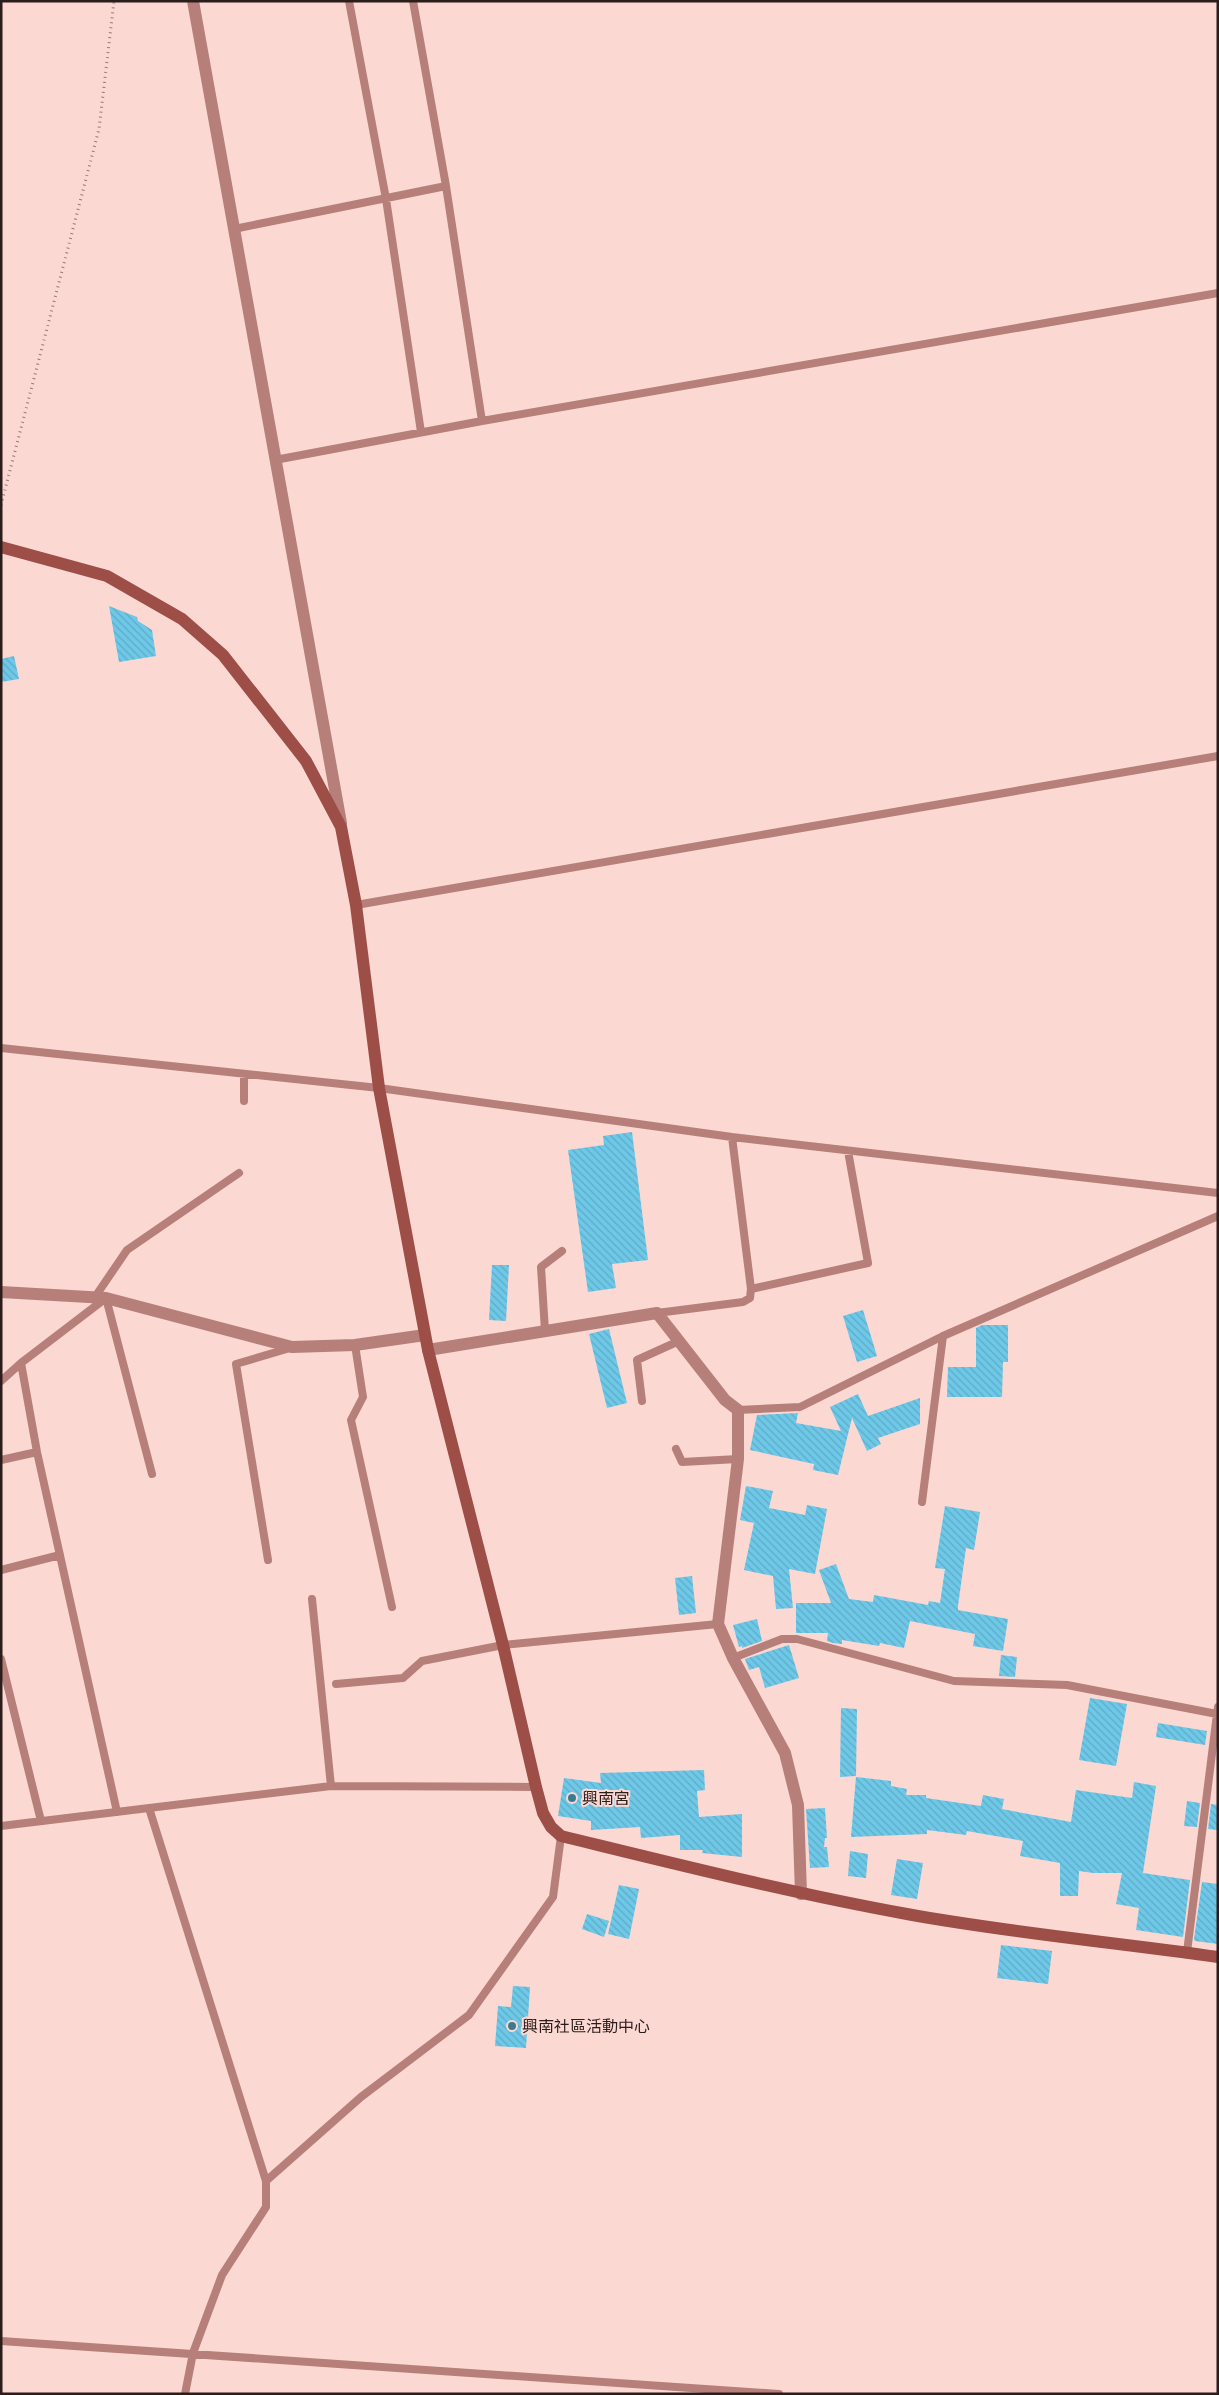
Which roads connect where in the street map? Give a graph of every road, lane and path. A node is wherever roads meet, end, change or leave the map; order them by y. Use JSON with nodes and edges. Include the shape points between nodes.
{"nodes":[{"id":1,"x":114,"y":1,"type":"edge"},
{"id":2,"x":194,"y":1,"type":"edge"},
{"id":3,"x":349,"y":1,"type":"edge"},
{"id":4,"x":413,"y":1,"type":"edge"},
{"id":5,"x":446,"y":186,"type":"junction"},
{"id":6,"x":386,"y":199,"type":"junction"},
{"id":7,"x":234,"y":229,"type":"junction"},
{"id":8,"x":1218,"y":293,"type":"edge"},
{"id":9,"x":482,"y":420,"type":"junction"},
{"id":10,"x":421,"y":432,"type":"junction"},
{"id":11,"x":275,"y":460,"type":"junction"},
{"id":12,"x":1,"y":505,"type":"edge"},
{"id":13,"x":1,"y":547,"type":"edge"},
{"id":14,"x":1218,"y":756,"type":"edge"},
{"id":15,"x":341,"y":827,"type":"junction"},
{"id":16,"x":356,"y":905,"type":"junction"},
{"id":17,"x":1,"y":1048,"type":"edge"},
{"id":18,"x":244,"y":1075,"type":"junction"},
{"id":19,"x":379,"y":1088,"type":"junction"},
{"id":20,"x":244,"y":1101,"type":"dead end"},
{"id":21,"x":732,"y":1137,"type":"junction"},
{"id":22,"x":848,"y":1151,"type":"junction"},
{"id":23,"x":239,"y":1172,"type":"dead end"},
{"id":24,"x":1218,"y":1193,"type":"edge"},
{"id":25,"x":1218,"y":1216,"type":"edge"},
{"id":26,"x":562,"y":1251,"type":"dead end"},
{"id":27,"x":751,"y":1289,"type":"junction"},
{"id":28,"x":1,"y":1292,"type":"edge"},
{"id":29,"x":100,"y":1297,"type":"junction"},
{"id":30,"x":657,"y":1313,"type":"junction"},
{"id":31,"x":545,"y":1331,"type":"junction"},
{"id":32,"x":425,"y":1335,"type":"junction"},
{"id":33,"x":943,"y":1336,"type":"junction"},
{"id":34,"x":679,"y":1342,"type":"junction"},
{"id":35,"x":355,"y":1345,"type":"junction"},
{"id":36,"x":292,"y":1347,"type":"junction"},
{"id":37,"x":428,"y":1350,"type":"junction"},
{"id":38,"x":21,"y":1363,"type":"junction"},
{"id":39,"x":1,"y":1381,"type":"edge"},
{"id":40,"x":642,"y":1401,"type":"dead end"},
{"id":41,"x":738,"y":1410,"type":"junction"},
{"id":42,"x":676,"y":1449,"type":"dead end"},
{"id":43,"x":37,"y":1452,"type":"junction"},
{"id":44,"x":738,"y":1459,"type":"junction"},
{"id":45,"x":1,"y":1460,"type":"edge"},
{"id":46,"x":152,"y":1474,"type":"dead end"},
{"id":47,"x":922,"y":1502,"type":"dead end"},
{"id":48,"x":60,"y":1555,"type":"junction"},
{"id":49,"x":268,"y":1560,"type":"dead end"},
{"id":50,"x":1,"y":1570,"type":"edge"},
{"id":51,"x":312,"y":1599,"type":"dead end"},
{"id":52,"x":392,"y":1607,"type":"dead end"},
{"id":53,"x":718,"y":1624,"type":"junction"},
{"id":54,"x":503,"y":1645,"type":"junction"},
{"id":55,"x":733,"y":1658,"type":"junction"},
{"id":56,"x":1,"y":1659,"type":"edge"},
{"id":57,"x":336,"y":1684,"type":"dead end"},
{"id":58,"x":1217,"y":1711,"type":"edge"},
{"id":59,"x":331,"y":1786,"type":"junction"},
{"id":60,"x":536,"y":1786,"type":"junction"},
{"id":61,"x":149,"y":1808,"type":"junction"},
{"id":62,"x":117,"y":1812,"type":"junction"},
{"id":63,"x":41,"y":1821,"type":"junction"},
{"id":64,"x":1,"y":1826,"type":"edge"},
{"id":65,"x":561,"y":1836,"type":"junction"},
{"id":66,"x":801,"y":1894,"type":"junction"},
{"id":67,"x":1187,"y":1952,"type":"junction"},
{"id":68,"x":1218,"y":1957,"type":"edge"},
{"id":69,"x":266,"y":2182,"type":"junction"},
{"id":70,"x":1,"y":2341,"type":"edge"},
{"id":71,"x":193,"y":2353,"type":"junction"},
{"id":72,"x":186,"y":2394,"type":"edge"},
{"id":73,"x":779,"y":2394,"type":"edge"}],
"edges":[{"from":1,"to":12,"type":"path","via":[[99,130]]},
{"from":2,"to":7,"type":"street"},
{"from":3,"to":6,"type":"lane"},
{"from":4,"to":5,"type":"lane"},
{"from":5,"to":6,"type":"lane"},
{"from":5,"to":9,"type":"lane"},
{"from":6,"to":7,"type":"lane"},
{"from":6,"to":10,"type":"lane"},
{"from":7,"to":11,"type":"street"},
{"from":8,"to":9,"type":"lane"},
{"from":9,"to":10,"type":"lane"},
{"from":10,"to":11,"type":"lane"},
{"from":11,"to":15,"type":"street"},
{"from":13,"to":15,"type":"street","via":[[107,576],[182,618],[224,656],[306,761]]},
{"from":14,"to":16,"type":"lane"},
{"from":15,"to":16,"type":"street"},
{"from":16,"to":19,"type":"street"},
{"from":17,"to":18,"type":"lane"},
{"from":18,"to":19,"type":"lane"},
{"from":18,"to":20,"type":"lane"},
{"from":19,"to":21,"type":"lane"},
{"from":19,"to":32,"type":"street"},
{"from":21,"to":22,"type":"lane"},
{"from":21,"to":27,"type":"lane"},
{"from":22,"to":24,"type":"lane"},
{"from":22,"to":27,"type":"lane","via":[[868,1263]]},
{"from":23,"to":29,"type":"lane","via":[[127,1250]]},
{"from":25,"to":33,"type":"lane"},
{"from":26,"to":31,"type":"lane","via":[[541,1267]]},
{"from":27,"to":30,"type":"lane","via":[[750,1298],[743,1302]]},
{"from":28,"to":29,"type":"street"},
{"from":29,"to":36,"type":"street"},
{"from":29,"to":38,"type":"lane"},
{"from":29,"to":46,"type":"lane"},
{"from":30,"to":31,"type":"street"},
{"from":30,"to":34,"type":"street"},
{"from":31,"to":37,"type":"street"},
{"from":32,"to":35,"type":"street"},
{"from":32,"to":37,"type":"street"},
{"from":33,"to":41,"type":"lane","via":[[800,1407]]},
{"from":33,"to":47,"type":"lane"},
{"from":34,"to":40,"type":"lane","via":[[637,1360]]},
{"from":34,"to":41,"type":"street","via":[[725,1400]]},
{"from":35,"to":36,"type":"street"},
{"from":35,"to":52,"type":"lane","via":[[363,1397],[352,1420]]},
{"from":36,"to":49,"type":"lane","via":[[236,1364]]},
{"from":37,"to":54,"type":"street"},
{"from":38,"to":39,"type":"lane"},
{"from":38,"to":43,"type":"lane"},
{"from":41,"to":44,"type":"street"},
{"from":42,"to":44,"type":"lane","via":[[682,1462]]},
{"from":43,"to":45,"type":"lane"},
{"from":43,"to":48,"type":"lane"},
{"from":44,"to":53,"type":"street"},
{"from":48,"to":50,"type":"lane"},
{"from":48,"to":62,"type":"lane"},
{"from":51,"to":59,"type":"lane"},
{"from":53,"to":54,"type":"lane"},
{"from":53,"to":55,"type":"street"},
{"from":54,"to":57,"type":"lane","via":[[422,1661],[403,1678]]},
{"from":54,"to":60,"type":"street"},
{"from":55,"to":58,"type":"lane","via":[[782,1639],[797,1639],[954,1681],[1067,1686]]},
{"from":55,"to":66,"type":"street","via":[[785,1753],[798,1805]]},
{"from":56,"to":63,"type":"lane"},
{"from":58,"to":67,"type":"lane"},
{"from":59,"to":60,"type":"lane"},
{"from":59,"to":61,"type":"lane"},
{"from":60,"to":65,"type":"street","via":[[544,1813],[551,1827]]},
{"from":61,"to":62,"type":"lane"},
{"from":61,"to":69,"type":"lane"},
{"from":62,"to":63,"type":"lane"},
{"from":63,"to":64,"type":"lane"},
{"from":65,"to":66,"type":"street"},
{"from":65,"to":69,"type":"lane","via":[[553,1897],[470,2015],[361,2097]]},
{"from":66,"to":67,"type":"street","via":[[1008,1931]]},
{"from":67,"to":68,"type":"street"},
{"from":69,"to":71,"type":"lane","via":[[266,2207],[222,2275]]},
{"from":70,"to":71,"type":"lane"},
{"from":71,"to":72,"type":"lane"},
{"from":71,"to":73,"type":"lane"}]}
